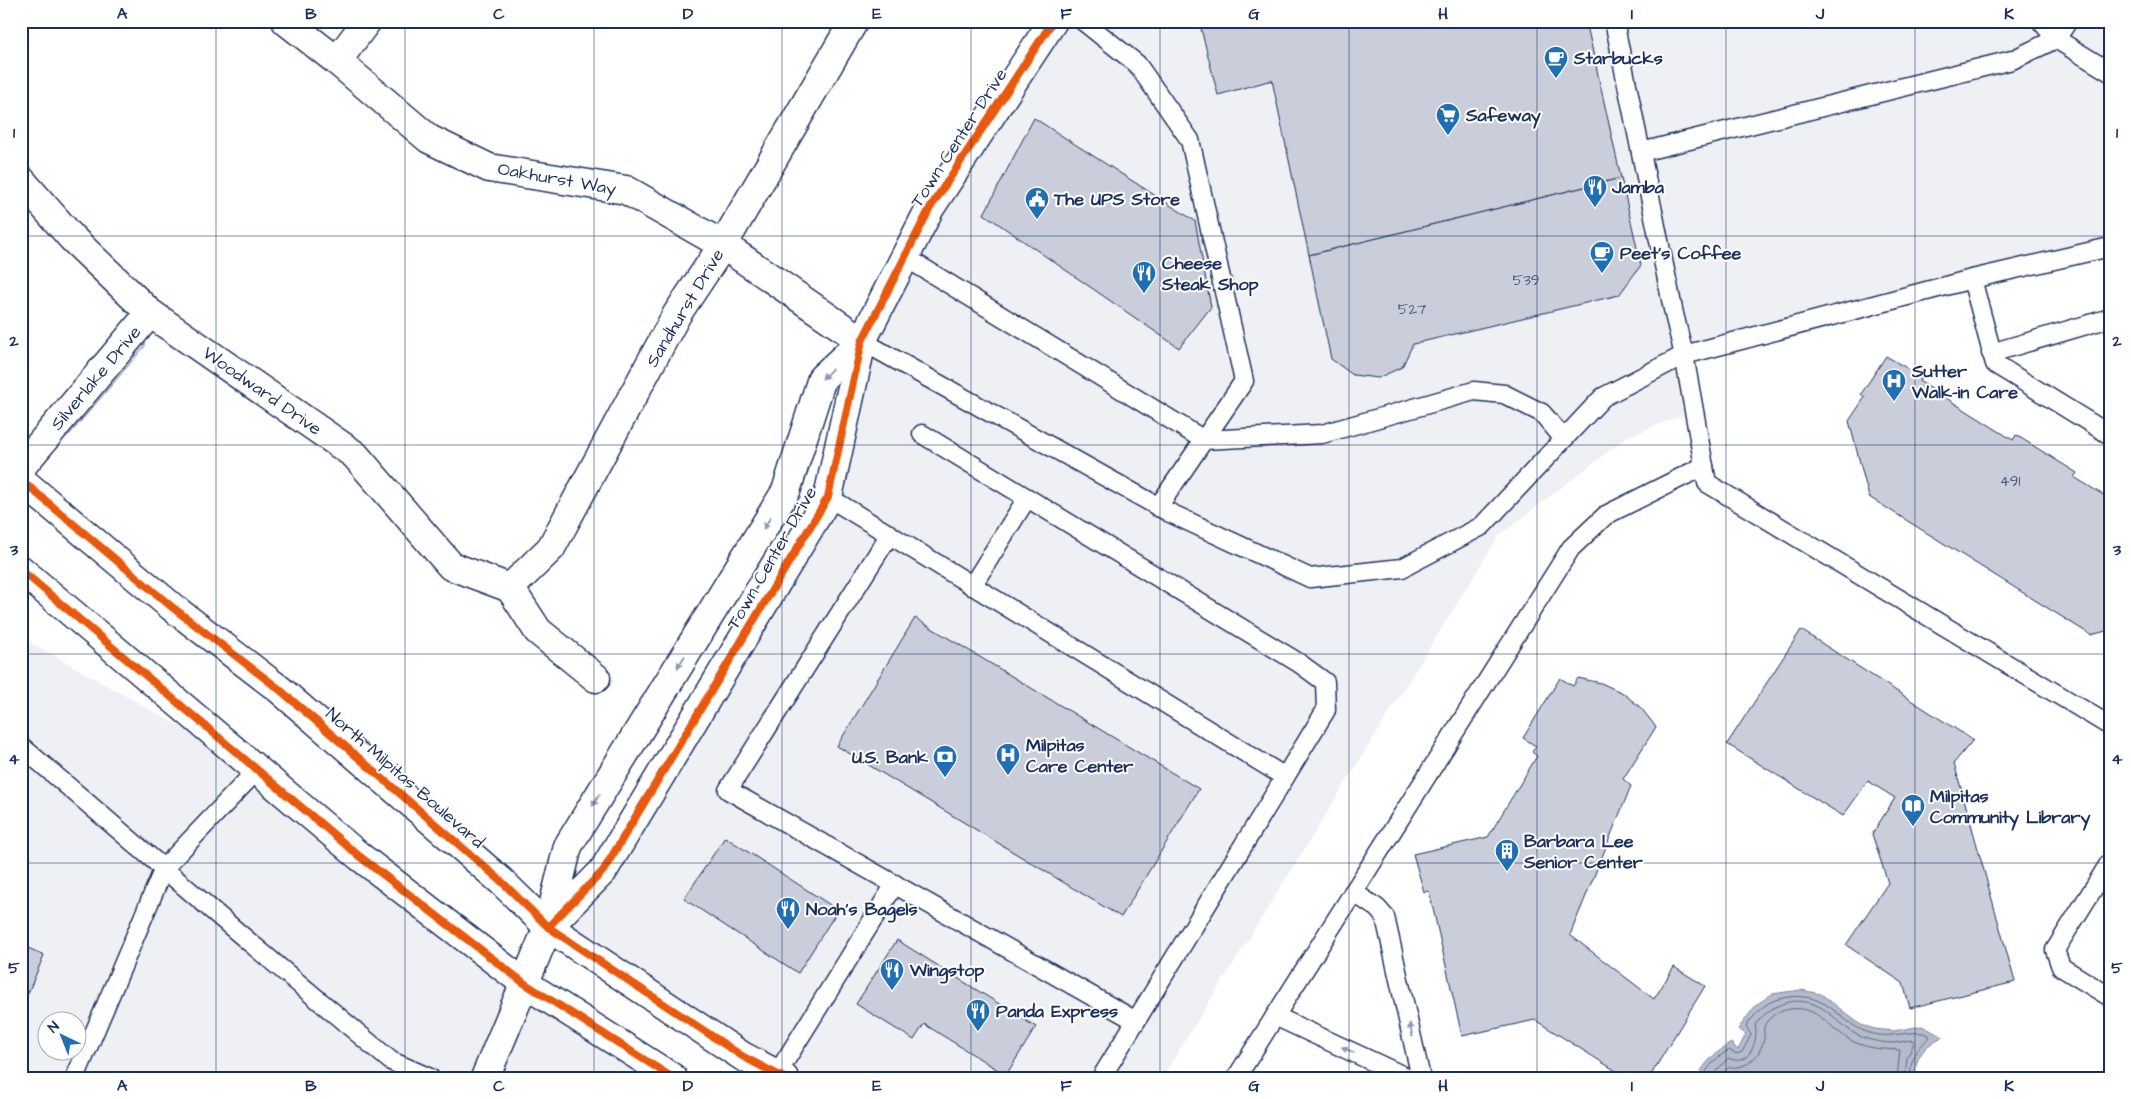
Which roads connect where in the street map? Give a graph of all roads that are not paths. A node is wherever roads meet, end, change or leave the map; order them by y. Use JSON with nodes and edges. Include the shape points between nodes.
{"nodes":[{"id":1,"x":286,"y":21,"type":"edge"},
{"id":2,"x":367,"y":21,"type":"edge"},
{"id":3,"x":854,"y":21,"type":"edge"},
{"id":4,"x":1053,"y":21,"type":"edge"},
{"id":5,"x":1083,"y":21,"type":"edge"},
{"id":6,"x":1614,"y":21,"type":"edge"},
{"id":7,"x":2041,"y":21,"type":"edge"},
{"id":8,"x":2068,"y":21,"type":"edge"},
{"id":9,"x":2056,"y":39,"type":"junction"},
{"id":10,"x":337,"y":61,"type":"junction"},
{"id":11,"x":2110,"y":72,"type":"edge"},
{"id":12,"x":1641,"y":152,"type":"junction"},
{"id":13,"x":21,"y":180,"type":"edge"},
{"id":14,"x":723,"y":245,"type":"junction"},
{"id":15,"x":2110,"y":247,"type":"edge"},
{"id":16,"x":905,"y":257,"type":"junction"},
{"id":17,"x":1972,"y":278,"type":"junction"},
{"id":18,"x":150,"y":313,"type":"junction"},
{"id":19,"x":2110,"y":318,"type":"edge"},
{"id":20,"x":862,"y":341,"type":"junction"},
{"id":21,"x":1991,"y":353,"type":"junction"},
{"id":22,"x":1684,"y":355,"type":"junction"},
{"id":23,"x":922,"y":434,"type":"dead end"},
{"id":24,"x":2110,"y":436,"type":"edge"},
{"id":25,"x":1564,"y":439,"type":"junction"},
{"id":26,"x":1204,"y":440,"type":"junction"},
{"id":27,"x":21,"y":466,"type":"edge"},
{"id":28,"x":1704,"y":466,"type":"junction"},
{"id":29,"x":21,"y":480,"type":"edge"},
{"id":30,"x":828,"y":497,"type":"junction"},
{"id":31,"x":1027,"y":498,"type":"junction"},
{"id":32,"x":1158,"y":507,"type":"junction"},
{"id":33,"x":890,"y":534,"type":"junction"},
{"id":34,"x":21,"y":570,"type":"edge"},
{"id":35,"x":972,"y":586,"type":"junction"},
{"id":36,"x":510,"y":588,"type":"junction"},
{"id":37,"x":596,"y":678,"type":"dead end"},
{"id":38,"x":2110,"y":726,"type":"edge"},
{"id":39,"x":21,"y":746,"type":"edge"},
{"id":40,"x":257,"y":770,"type":"junction"},
{"id":41,"x":1285,"y":777,"type":"junction"},
{"id":42,"x":2110,"y":862,"type":"edge"},
{"id":43,"x":164,"y":868,"type":"junction"},
{"id":44,"x":895,"y":884,"type":"junction"},
{"id":45,"x":1353,"y":892,"type":"junction"},
{"id":46,"x":548,"y":927,"type":"junction"},
{"id":47,"x":524,"y":983,"type":"junction"},
{"id":48,"x":2110,"y":998,"type":"edge"},
{"id":49,"x":1274,"y":1016,"type":"junction"},
{"id":50,"x":1136,"y":1021,"type":"junction"},
{"id":51,"x":780,"y":1076,"type":"edge"},
{"id":52,"x":75,"y":1078,"type":"edge"},
{"id":53,"x":430,"y":1078,"type":"edge"},
{"id":54,"x":486,"y":1078,"type":"edge"},
{"id":55,"x":673,"y":1078,"type":"edge"},
{"id":56,"x":1101,"y":1078,"type":"edge"},
{"id":57,"x":1236,"y":1078,"type":"edge"},
{"id":58,"x":1408,"y":1078,"type":"edge"},
{"id":59,"x":1422,"y":1078,"type":"edge"}],
"edges":[{"from":1,"to":10,"type":"street","name":"Oakhurst Way"},
{"from":2,"to":10,"type":"street"},
{"from":3,"to":14,"type":"street","name":"Sandhurst Drive"},
{"from":4,"to":16,"type":"street","name":"Town Center Drive","via":[[930,208]]},
{"from":5,"to":26,"type":"lane","via":[[1137,64],[1190,140],[1244,380]]},
{"from":6,"to":12,"type":"lane"},
{"from":7,"to":9,"type":"lane"},
{"from":8,"to":9,"type":"lane"},
{"from":9,"to":11,"type":"lane"},
{"from":9,"to":12,"type":"lane","via":[[2012,60]]},
{"from":10,"to":14,"type":"street","name":"Oakhurst Way","via":[[429,139],[490,168],[626,190]]},
{"from":12,"to":22,"type":"lane"},
{"from":13,"to":18,"type":"street","name":"Woodward Drive","via":[[72,238]]},
{"from":14,"to":20,"type":"street","name":"Oakhurst Way"},
{"from":14,"to":36,"type":"street","name":"Sandhurst Drive","via":[[677,314],[551,548]]},
{"from":15,"to":17,"type":"lane"},
{"from":16,"to":20,"type":"street","name":"Town Center Drive"},
{"from":16,"to":26,"type":"lane"},
{"from":17,"to":21,"type":"lane"},
{"from":17,"to":22,"type":"lane"},
{"from":18,"to":27,"type":"street","name":"Silverlake Drive"},
{"from":18,"to":36,"type":"street","name":"Woodward Drive","via":[[355,455],[451,566]]},
{"from":19,"to":21,"type":"lane"},
{"from":20,"to":30,"type":"street","name":"Town Center Drive"},
{"from":20,"to":32,"type":"lane"},
{"from":20,"to":46,"type":"street","name":"Town Center Drive","one_way":true,"via":[[822,378],[786,491],[568,846]]},
{"from":21,"to":24,"type":"lane","via":[[1995,364]]},
{"from":22,"to":25,"type":"lane","via":[[1604,397]]},
{"from":22,"to":28,"type":"lane"},
{"from":23,"to":31,"type":"lane"},
{"from":25,"to":26,"type":"lane","via":[[1542,413],[1504,394],[1474,391],[1322,434]]},
{"from":25,"to":32,"type":"lane","via":[[1482,526],[1402,568],[1310,578]]},
{"from":26,"to":32,"type":"lane"},
{"from":28,"to":38,"type":"lane","via":[[1707,483]]},
{"from":28,"to":45,"type":"lane","via":[[1606,515],[1571,548]]},
{"from":29,"to":46,"type":"street","name":"North Milpitas Boulevard","via":[[172,607],[279,689],[501,881]]},
{"from":30,"to":33,"type":"lane"},
{"from":30,"to":46,"type":"street","name":"Town Center Drive","via":[[603,871]]},
{"from":31,"to":35,"type":"lane"},
{"from":31,"to":41,"type":"lane","via":[[1305,666],[1325,682],[1326,710]]},
{"from":33,"to":35,"type":"lane"},
{"from":33,"to":44,"type":"lane","via":[[728,790]]},
{"from":34,"to":40,"type":"street"},
{"from":35,"to":41,"type":"lane"},
{"from":36,"to":37,"type":"street","via":[[538,631]]},
{"from":39,"to":43,"type":"lane"},
{"from":40,"to":43,"type":"lane"},
{"from":40,"to":47,"type":"street","via":[[359,856]]},
{"from":41,"to":50,"type":"lane"},
{"from":42,"to":48,"type":"lane","via":[[2055,950],[2061,967]]},
{"from":43,"to":52,"type":"lane"},
{"from":43,"to":53,"type":"lane","via":[[391,1061]]},
{"from":44,"to":50,"type":"lane"},
{"from":44,"to":51,"type":"lane"},
{"from":45,"to":49,"type":"lane"},
{"from":59,"to":45,"type":"lane","one_way":true,"via":[[1385,917]]},
{"from":46,"to":47,"type":"street"},
{"from":46,"to":51,"type":"street","name":"North Milpitas Boulevard","via":[[742,1056]]},
{"from":47,"to":54,"type":"street"},
{"from":47,"to":55,"type":"street"},
{"from":49,"to":57,"type":"lane"},
{"from":58,"to":49,"type":"lane","one_way":true},
{"from":50,"to":56,"type":"lane"}]}
